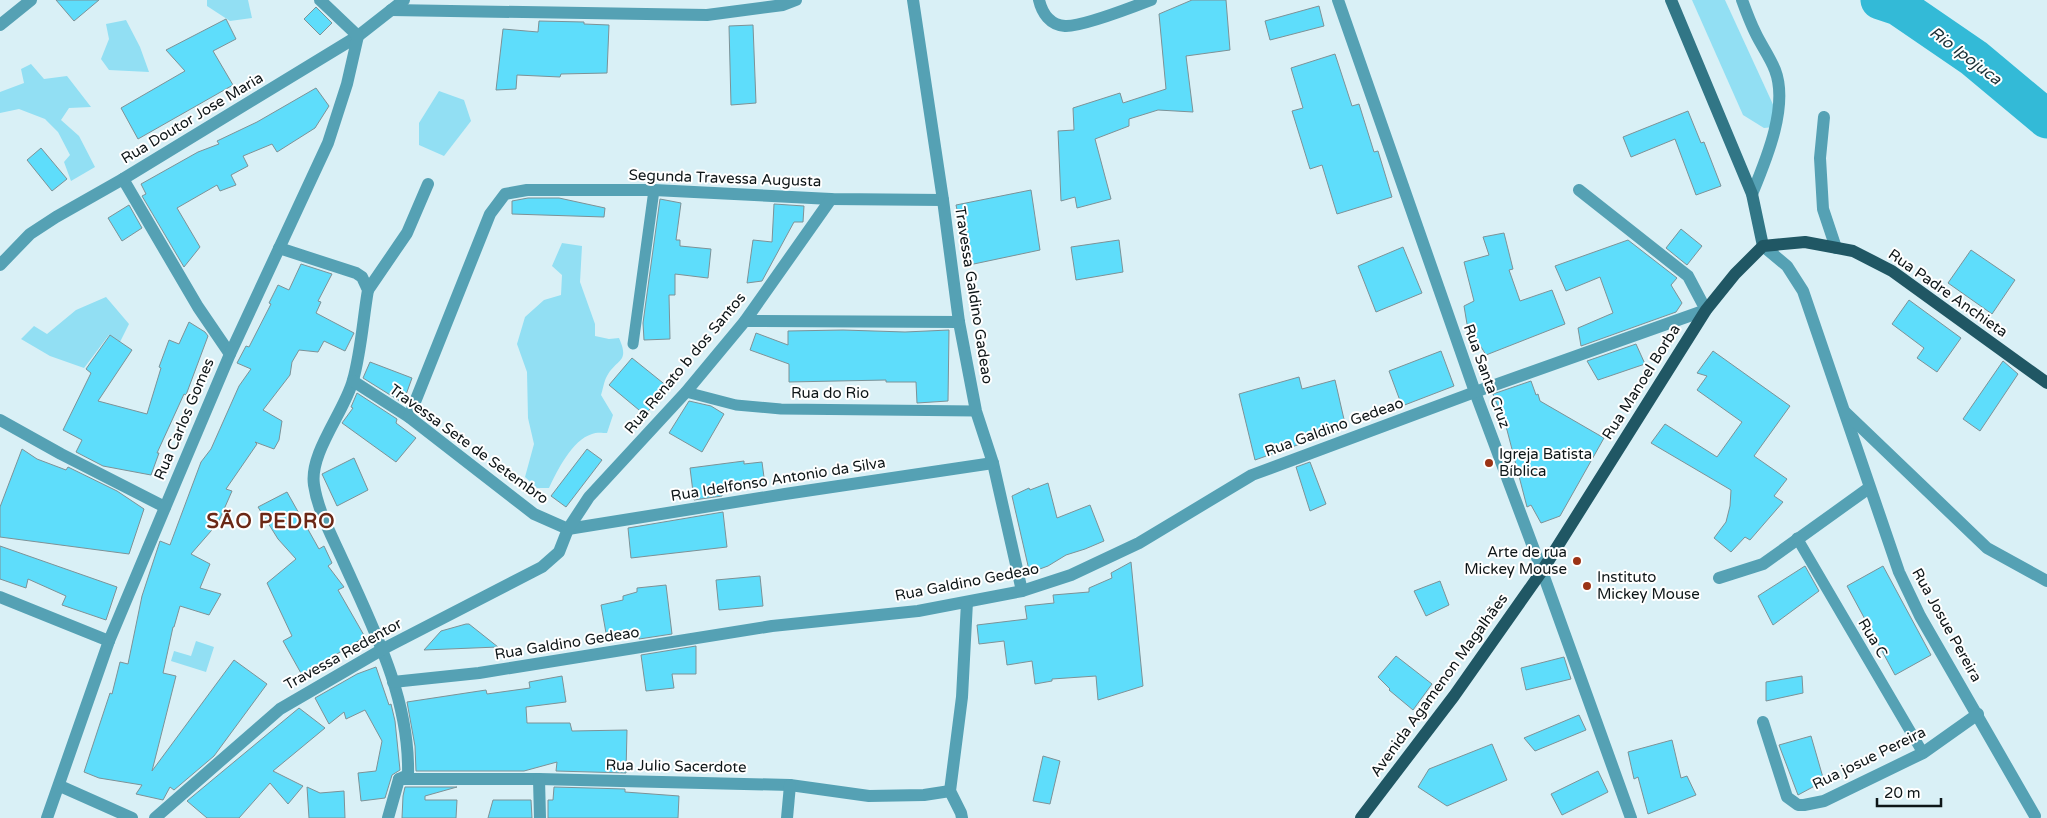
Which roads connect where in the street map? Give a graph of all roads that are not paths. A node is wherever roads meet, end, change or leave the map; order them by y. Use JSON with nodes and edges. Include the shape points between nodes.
{"nodes":[{"id":1,"x":31,"y":0,"type":"edge"},
{"id":2,"x":320,"y":0,"type":"edge"},
{"id":3,"x":404,"y":0,"type":"edge"},
{"id":4,"x":796,"y":0,"type":"edge"},
{"id":5,"x":913,"y":0,"type":"edge"},
{"id":6,"x":1039,"y":0,"type":"edge"},
{"id":7,"x":1151,"y":0,"type":"edge"},
{"id":8,"x":1338,"y":0,"type":"edge"},
{"id":9,"x":1671,"y":0,"type":"edge"},
{"id":10,"x":1742,"y":0,"type":"edge"},
{"id":11,"x":391,"y":10,"type":"junction"},
{"id":12,"x":0,"y":25,"type":"edge"},
{"id":13,"x":358,"y":36,"type":"junction"},
{"id":14,"x":1824,"y":117,"type":"dead end"},
{"id":15,"x":123,"y":179,"type":"junction"},
{"id":16,"x":428,"y":184,"type":"dead end"},
{"id":17,"x":654,"y":190,"type":"junction"},
{"id":18,"x":1579,"y":190,"type":"dead end"},
{"id":19,"x":1752,"y":194,"type":"junction"},
{"id":20,"x":831,"y":199,"type":"junction"},
{"id":21,"x":943,"y":200,"type":"junction"},
{"id":22,"x":1763,"y":246,"type":"junction"},
{"id":23,"x":279,"y":248,"type":"junction"},
{"id":24,"x":1836,"y":248,"type":"junction"},
{"id":25,"x":0,"y":265,"type":"edge"},
{"id":26,"x":368,"y":290,"type":"junction"},
{"id":27,"x":1706,"y":310,"type":"junction"},
{"id":28,"x":745,"y":321,"type":"junction"},
{"id":29,"x":959,"y":322,"type":"junction"},
{"id":30,"x":633,"y":344,"type":"dead end"},
{"id":31,"x":230,"y":354,"type":"junction"},
{"id":32,"x":353,"y":381,"type":"junction"},
{"id":33,"x":2047,"y":384,"type":"edge"},
{"id":34,"x":686,"y":392,"type":"junction"},
{"id":35,"x":1474,"y":392,"type":"junction"},
{"id":36,"x":976,"y":411,"type":"junction"},
{"id":37,"x":1844,"y":411,"type":"junction"},
{"id":38,"x":409,"y":417,"type":"junction"},
{"id":39,"x":0,"y":420,"type":"edge"},
{"id":40,"x":992,"y":463,"type":"junction"},
{"id":41,"x":1869,"y":488,"type":"junction"},
{"id":42,"x":165,"y":507,"type":"junction"},
{"id":43,"x":568,"y":529,"type":"junction"},
{"id":44,"x":1797,"y":538,"type":"junction"},
{"id":45,"x":562,"y":544,"type":"joint"},
{"id":46,"x":1542,"y":571,"type":"junction"},
{"id":47,"x":1719,"y":578,"type":"dead end"},
{"id":48,"x":2047,"y":581,"type":"edge"},
{"id":49,"x":1022,"y":591,"type":"junction"},
{"id":50,"x":0,"y":597,"type":"edge"},
{"id":51,"x":967,"y":602,"type":"junction"},
{"id":52,"x":109,"y":641,"type":"junction"},
{"id":53,"x":383,"y":649,"type":"junction"},
{"id":54,"x":393,"y":682,"type":"junction"},
{"id":55,"x":1978,"y":714,"type":"junction"},
{"id":56,"x":1763,"y":722,"type":"dead end"},
{"id":57,"x":1924,"y":753,"type":"junction"},
{"id":58,"x":400,"y":779,"type":"junction"},
{"id":59,"x":539,"y":779,"type":"junction"},
{"id":60,"x":790,"y":785,"type":"junction"},
{"id":61,"x":60,"y":786,"type":"junction"},
{"id":62,"x":950,"y":791,"type":"junction"},
{"id":63,"x":2037,"y":815,"type":"edge"},
{"id":64,"x":47,"y":818,"type":"edge"},
{"id":65,"x":132,"y":818,"type":"edge"},
{"id":66,"x":155,"y":818,"type":"edge"},
{"id":67,"x":388,"y":818,"type":"edge"},
{"id":68,"x":540,"y":818,"type":"edge"},
{"id":69,"x":787,"y":818,"type":"edge"},
{"id":70,"x":962,"y":818,"type":"edge"},
{"id":71,"x":1361,"y":818,"type":"edge"},
{"id":72,"x":1631,"y":818,"type":"edge"}],
"edges":[{"from":1,"to":12,"type":"street"},
{"from":2,"to":13,"type":"street"},
{"from":3,"to":11,"type":"street","name":"Rua Doutor Jose Maria"},
{"from":4,"to":11,"type":"street","via":[[783,5],[707,15]]},
{"from":5,"to":21,"type":"street","name":"Travessa Galdino Gadeao"},
{"from":6,"to":7,"type":"street","via":[[1046,17],[1066,26]]},
{"from":8,"to":35,"type":"street","name":"Rua Santa Cruz"},
{"from":9,"to":19,"type":"main road"},
{"from":10,"to":19,"type":"street","via":[[1776,72],[1779,92],[1778,113],[1765,163]]},
{"from":11,"to":13,"type":"street","name":"Rua Doutor Jose Maria"},
{"from":13,"to":15,"type":"street","name":"Rua Doutor Jose Maria"},
{"from":13,"to":23,"type":"street","name":"Rua Carlos Gomes","via":[[328,143]]},
{"from":14,"to":24,"type":"street","via":[[1820,158],[1823,209]]},
{"from":15,"to":25,"type":"street","name":"Rua Doutor Jose Maria","via":[[37,230]]},
{"from":15,"to":31,"type":"street","via":[[198,308]]},
{"from":16,"to":26,"type":"street","via":[[407,232]]},
{"from":17,"to":20,"type":"street","name":"Segunda Travessa Augusta"},
{"from":17,"to":30,"type":"lane"},
{"from":17,"to":38,"type":"street","name":"Segunda Travessa Augusta","via":[[527,190],[505,194],[490,214]]},
{"from":18,"to":27,"type":"street","via":[[1688,276]]},
{"from":19,"to":22,"type":"main road"},
{"from":20,"to":21,"type":"street","name":"Segunda Travessa Augusta"},
{"from":20,"to":28,"type":"street","name":"Rua Renato b dos Santos"},
{"from":21,"to":29,"type":"street","name":"Travessa Galdino Gadeao"},
{"from":22,"to":24,"type":"main road","name":"Rua Padre Anchieta","via":[[1805,242]]},
{"from":22,"to":27,"type":"main road","name":"Rua Manoel Borba"},
{"from":22,"to":37,"type":"street","name":"Rua Josue Pereira","via":[[1787,266],[1803,292]]},
{"from":23,"to":26,"type":"street","via":[[356,273],[362,277]]},
{"from":23,"to":31,"type":"street","name":"Rua Carlos Gomes"},
{"from":24,"to":33,"type":"main road","name":"Rua Padre Anchieta","via":[[1852,251],[1892,271]]},
{"from":26,"to":32,"type":"street"},
{"from":27,"to":35,"type":"street","name":"Rua Galdino Gedeao"},
{"from":27,"to":46,"type":"main road","name":"Rua Manoel Borba"},
{"from":28,"to":29,"type":"street"},
{"from":28,"to":34,"type":"street","name":"Rua Renato b dos Santos"},
{"from":29,"to":36,"type":"street","name":"Travessa Galdino Gadeao"},
{"from":31,"to":42,"type":"street","name":"Rua Carlos Gomes"},
{"from":32,"to":38,"type":"street","name":"Travessa Sete de Setembro"},
{"from":32,"to":53,"type":"street","via":[[314,467],[314,485],[323,515]]},
{"from":34,"to":36,"type":"lane","name":"Rua do Rio","via":[[745,406],[781,409]]},
{"from":34,"to":43,"type":"street","name":"Rua Renato b dos Santos","via":[[589,496]]},
{"from":35,"to":46,"type":"street","name":"Rua Santa Cruz"},
{"from":35,"to":49,"type":"street","name":"Rua Galdino Gedeao","via":[[1252,474],[1139,543],[1072,576]]},
{"from":36,"to":40,"type":"street","name":"Travessa Galdino Gadeao"},
{"from":37,"to":41,"type":"street","name":"Rua Josue Pereira"},
{"from":37,"to":48,"type":"street","via":[[1987,548]]},
{"from":38,"to":43,"type":"street","name":"Travessa Sete de Setembro","via":[[534,514]]},
{"from":39,"to":42,"type":"street"},
{"from":40,"to":43,"type":"street","name":"Rua Idelfonso Antonio da Silva"},
{"from":40,"to":49,"type":"street","name":"Travessa Galdino Gadeao"},
{"from":41,"to":44,"type":"street"},
{"from":41,"to":55,"type":"street","name":"Rua Josue Pereira","via":[[1899,572],[1920,616]]},
{"from":42,"to":52,"type":"street","name":"Rua Carlos Gomes"},
{"from":43,"to":45,"type":"street","name":"Rua Renato b dos Santos"},
{"from":44,"to":47,"type":"street","via":[[1762,564]]},
{"from":44,"to":57,"type":"lane","name":"Rua C"},
{"from":45,"to":53,"type":"street","name":"Travessa Redentor","via":[[553,560],[542,567]]},
{"from":46,"to":71,"type":"main road","name":"Avenida Agamenon Magalhães","via":[[1454,696]]},
{"from":46,"to":72,"type":"street","name":"Rua Santa Cruz"},
{"from":49,"to":51,"type":"street","name":"Rua Galdino Gedeao"},
{"from":50,"to":52,"type":"street"},
{"from":51,"to":54,"type":"street","name":"Rua Galdino Gedeao","via":[[918,611],[772,626],[480,673]]},
{"from":51,"to":62,"type":"street","via":[[962,697]]},
{"from":52,"to":61,"type":"street","name":"Rua Carlos Gomes"},
{"from":53,"to":54,"type":"street"},
{"from":53,"to":66,"type":"street","name":"Travessa Redentor","via":[[280,709]]},
{"from":54,"to":58,"type":"street","via":[[408,755],[408,775]]},
{"from":55,"to":57,"type":"street","name":"Rua josue Pereira"},
{"from":55,"to":63,"type":"street","name":"Rua Josue Pereira"},
{"from":56,"to":57,"type":"street","name":"Rua josue Pereira","via":[[1787,797],[1798,805],[1824,801]]},
{"from":58,"to":59,"type":"street","name":"Rua Julio Sacerdote"},
{"from":58,"to":67,"type":"street"},
{"from":59,"to":60,"type":"street","name":"Rua Julio Sacerdote"},
{"from":59,"to":68,"type":"street"},
{"from":60,"to":62,"type":"street","name":"Rua Julio Sacerdote","via":[[869,796]]},
{"from":60,"to":69,"type":"street"},
{"from":61,"to":64,"type":"street","name":"Rua Carlos Gomes"},
{"from":61,"to":65,"type":"street"},
{"from":62,"to":70,"type":"street"}]}
